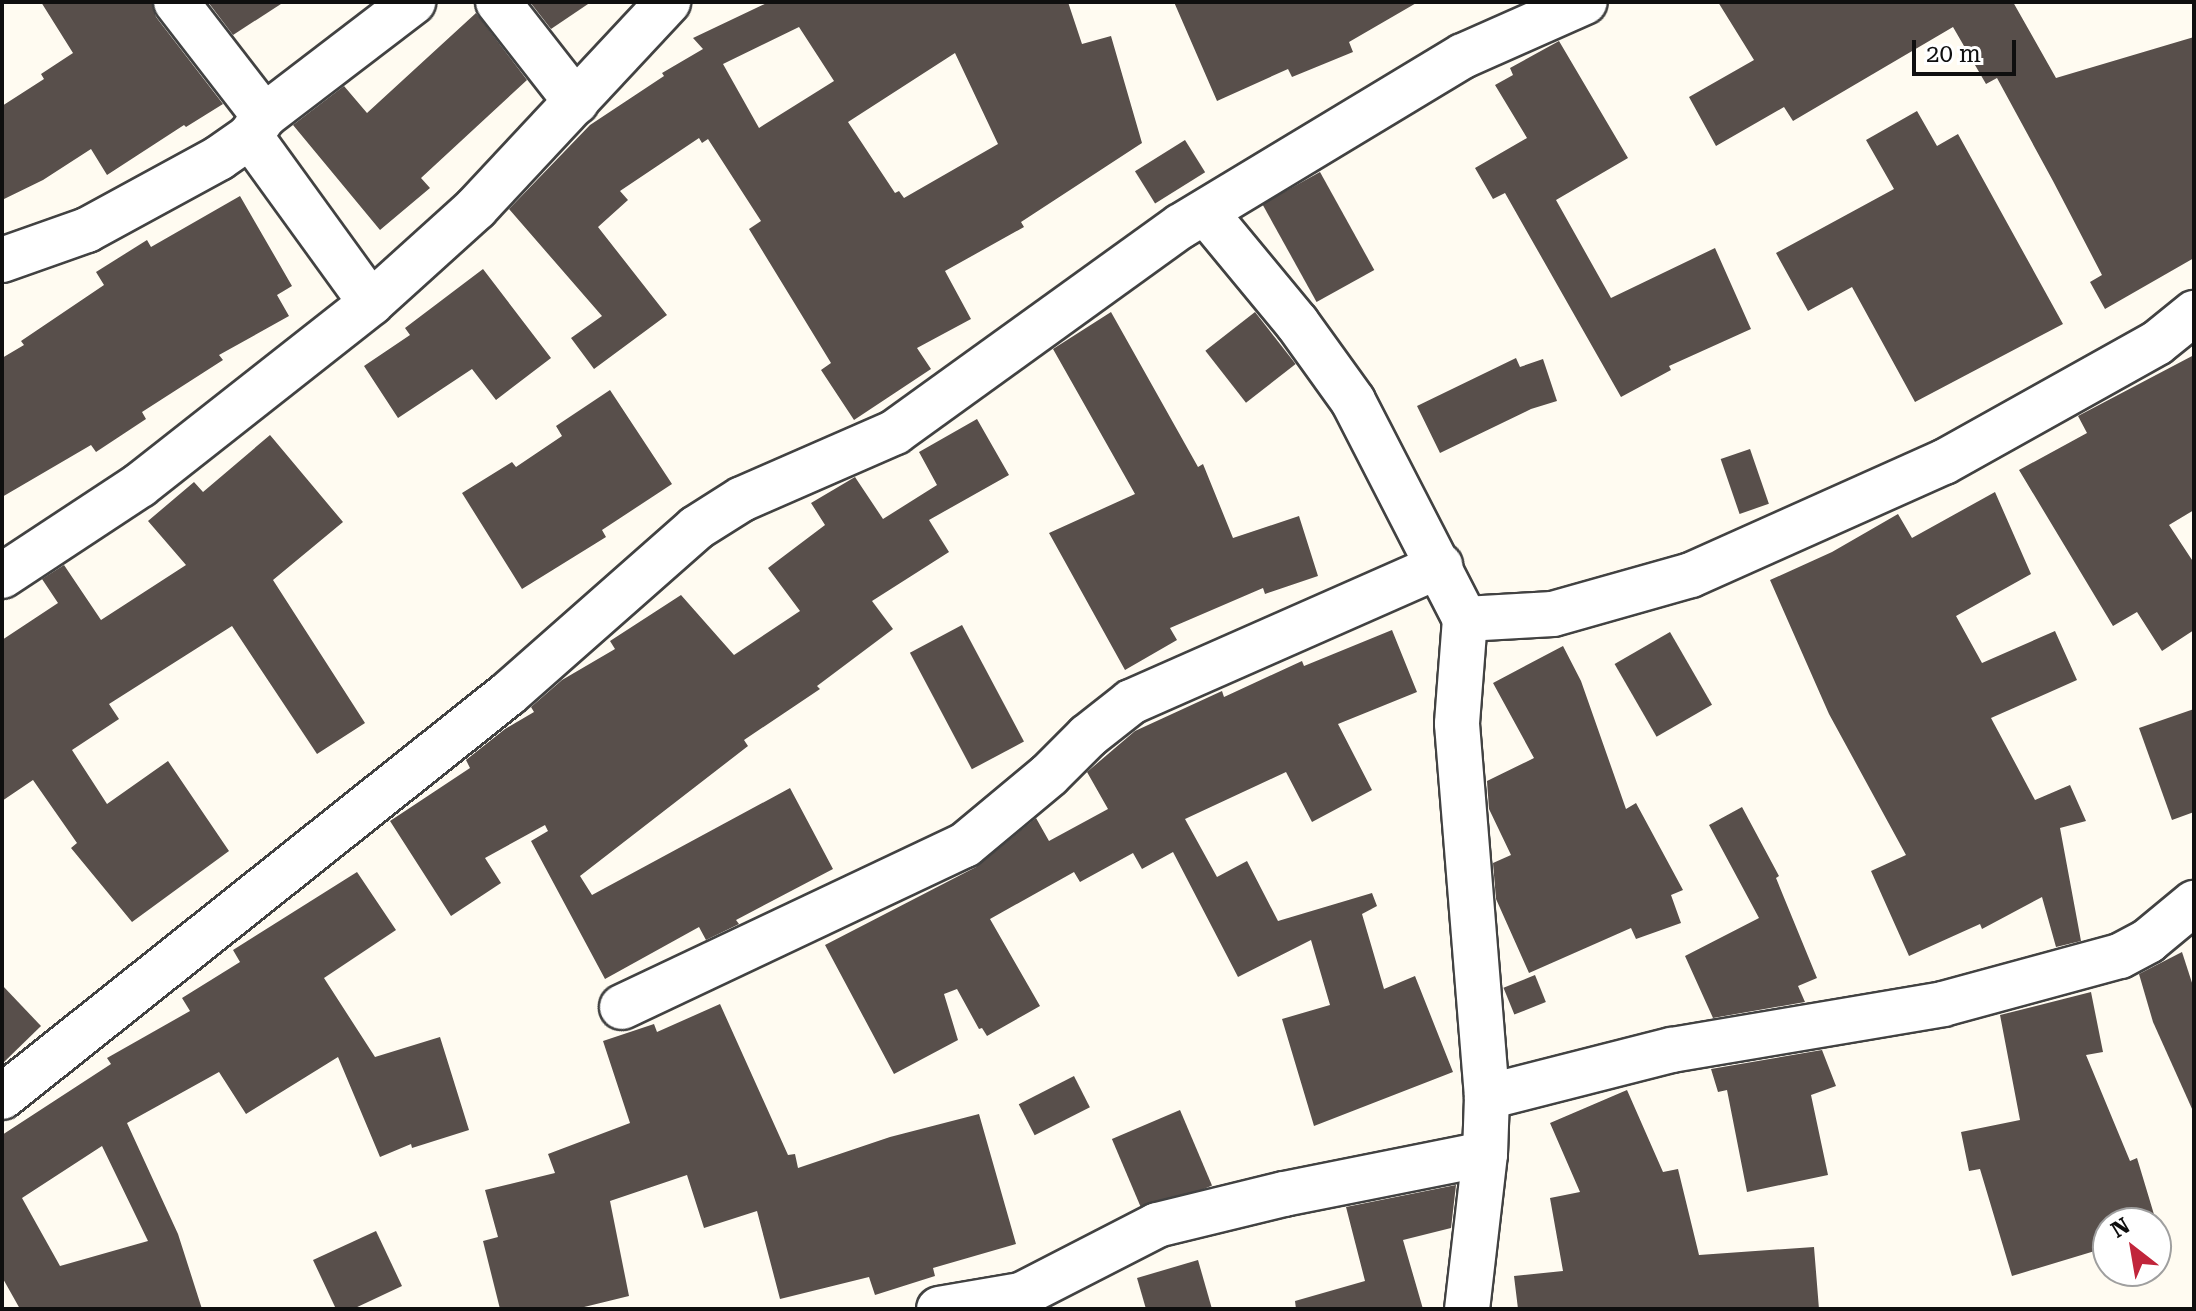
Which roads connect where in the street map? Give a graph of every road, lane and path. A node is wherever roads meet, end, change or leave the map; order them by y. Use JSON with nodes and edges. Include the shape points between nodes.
{"nodes":[{"id":1,"x":176,"y":2,"type":"edge"},
{"id":2,"x":413,"y":2,"type":"edge"},
{"id":3,"x":498,"y":2,"type":"edge"},
{"id":4,"x":668,"y":2,"type":"edge"},
{"id":5,"x":1585,"y":2,"type":"edge"},
{"id":6,"x":576,"y":102,"type":"junction"},
{"id":7,"x":257,"y":126,"type":"junction"},
{"id":8,"x":1206,"y":213,"type":"junction"},
{"id":9,"x":2,"y":260,"type":"edge"},
{"id":10,"x":371,"y":303,"type":"junction"},
{"id":11,"x":2194,"y":313,"type":"edge"},
{"id":12,"x":1440,"y":566,"type":"junction"},
{"id":13,"x":2,"y":576,"type":"edge"},
{"id":14,"x":1465,"y":619,"type":"junction"},
{"id":15,"x":2194,"y":903,"type":"edge"},
{"id":16,"x":622,"y":1007,"type":"dead end"},
{"id":17,"x":2,"y":1097,"type":"edge"},
{"id":18,"x":1487,"y":1097,"type":"junction"},
{"id":19,"x":1485,"y":1154,"type":"junction"},
{"id":20,"x":939,"y":1309,"type":"edge"},
{"id":21,"x":1467,"y":1309,"type":"edge"}],
"edges":[{"from":1,"to":7,"type":"street"},
{"from":2,"to":7,"type":"street"},
{"from":3,"to":6,"type":"street"},
{"from":4,"to":6,"type":"street"},
{"from":5,"to":8,"type":"street","via":[[1463,56]]},
{"from":6,"to":10,"type":"street","via":[[476,208]]},
{"from":7,"to":9,"type":"street","via":[[180,181],[87,230]]},
{"from":7,"to":10,"type":"street"},
{"from":8,"to":12,"type":"street","via":[[1353,401]]},
{"from":8,"to":17,"type":"street","via":[[895,432],[742,499],[696,528],[508,694]]},
{"from":10,"to":13,"type":"street","via":[[140,485]]},
{"from":11,"to":14,"type":"street","via":[[2157,343],[1944,462],[1691,575],[1553,614]]},
{"from":12,"to":14,"type":"street"},
{"from":12,"to":16,"type":"street","via":[[1131,702],[965,845]]},
{"from":14,"to":18,"type":"street","via":[[1457,724]]},
{"from":15,"to":18,"type":"street","via":[[2148,941],[2120,956],[1891,1015],[1672,1050]]},
{"from":18,"to":19,"type":"street"},
{"from":19,"to":20,"type":"street","via":[[1157,1225],[1021,1295]]},
{"from":19,"to":21,"type":"street"}]}
